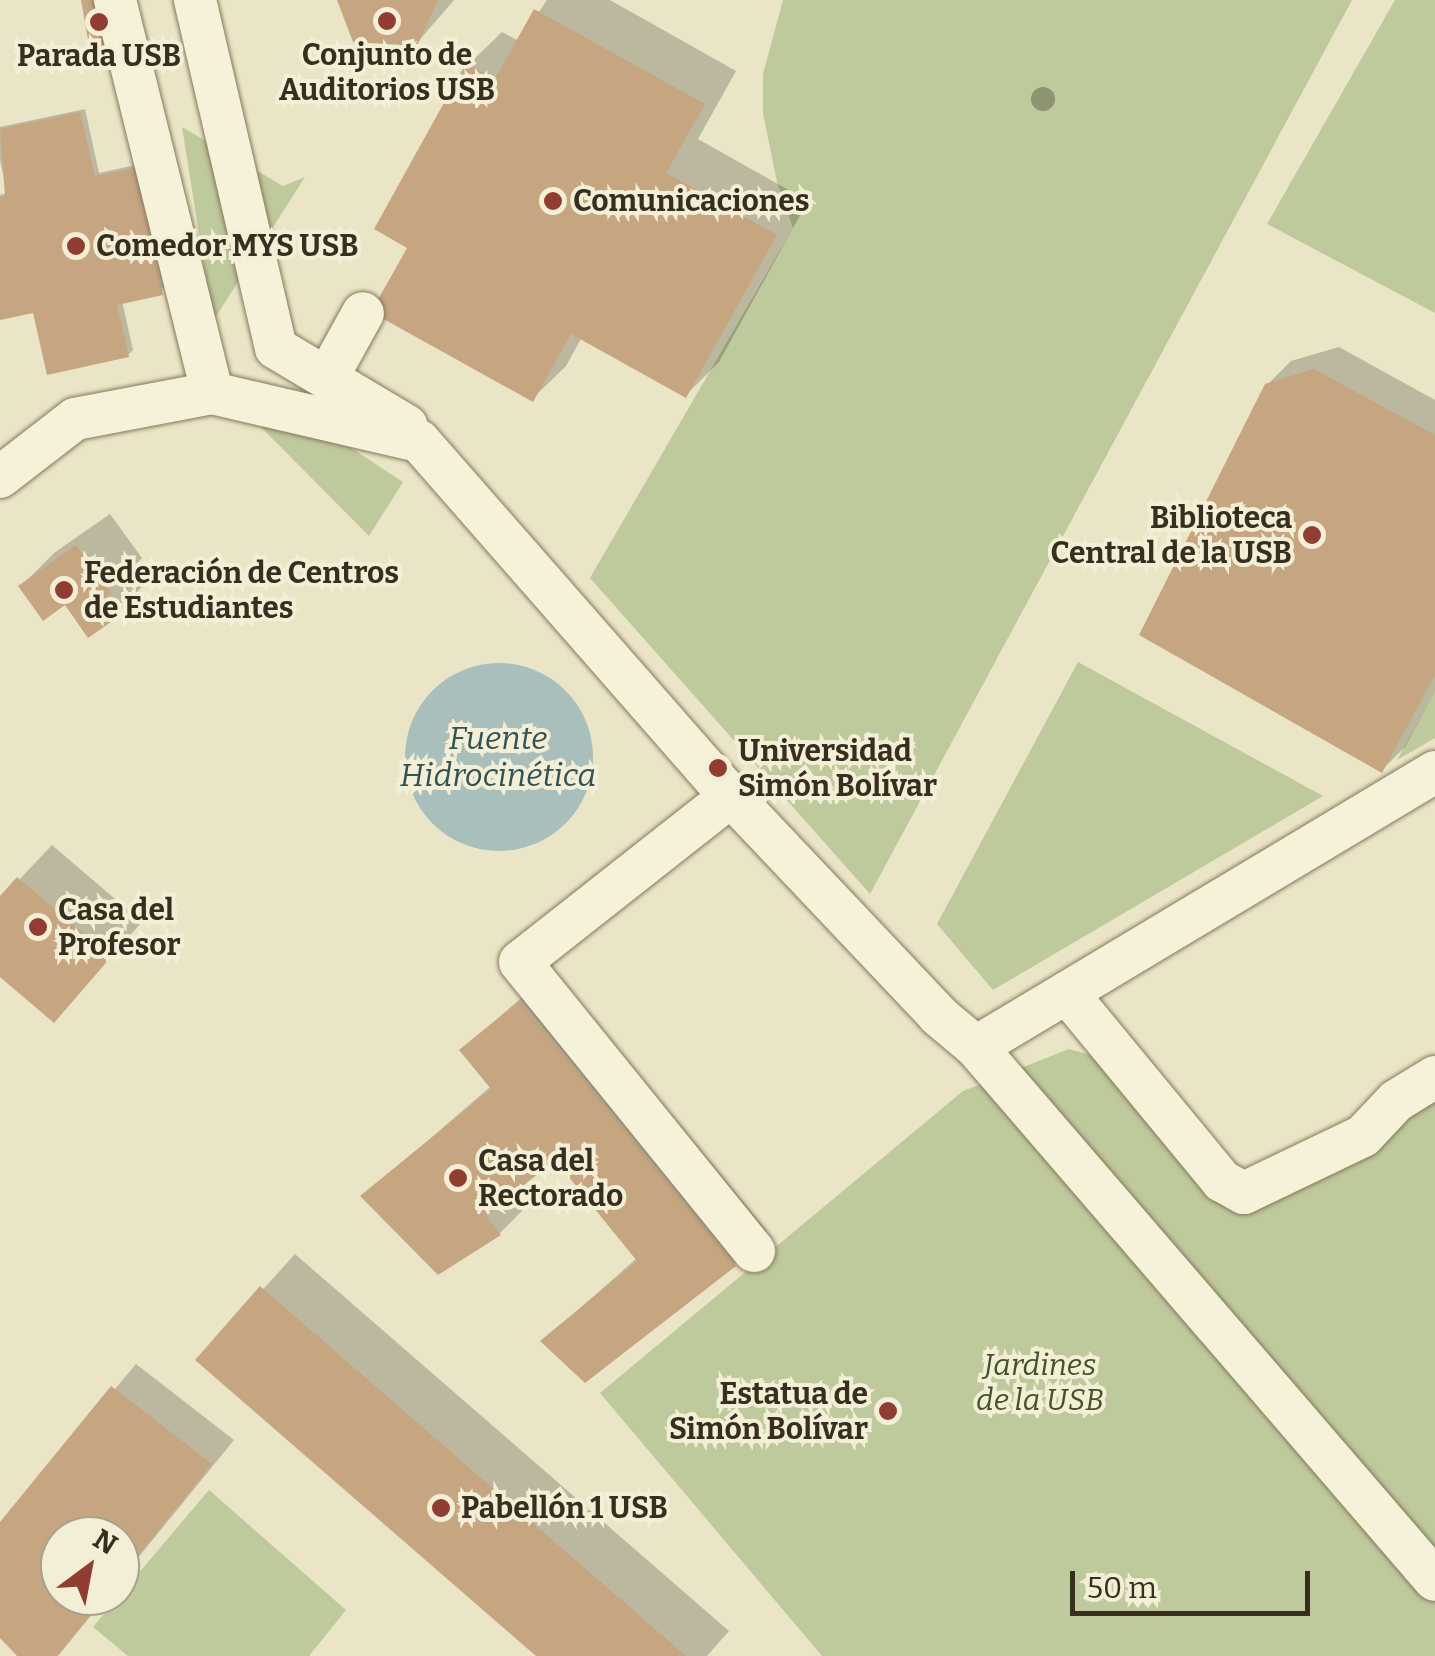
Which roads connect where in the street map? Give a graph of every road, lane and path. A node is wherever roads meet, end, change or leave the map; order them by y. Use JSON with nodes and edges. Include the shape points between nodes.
{"nodes":[{"id":1,"x":115,"y":0,"type":"edge"},
{"id":2,"x":195,"y":0,"type":"edge"},
{"id":3,"x":363,"y":313,"type":"dead end"},
{"id":4,"x":327,"y":378,"type":"junction"},
{"id":5,"x":212,"y":393,"type":"junction"},
{"id":6,"x":419,"y":440,"type":"junction"},
{"id":7,"x":0,"y":477,"type":"edge"},
{"id":8,"x":1435,"y":772,"type":"edge"},
{"id":9,"x":731,"y":796,"type":"junction"},
{"id":10,"x":1066,"y":993,"type":"junction"},
{"id":11,"x":976,"y":1047,"type":"junction"},
{"id":12,"x":1435,"y":1078,"type":"edge"},
{"id":13,"x":754,"y":1251,"type":"dead end"},
{"id":14,"x":1435,"y":1580,"type":"edge"}],
"edges":[{"from":1,"to":5,"type":"lane"},
{"from":2,"to":4,"type":"lane","via":[[276,348]]},
{"from":3,"to":4,"type":"lane"},
{"from":4,"to":6,"type":"lane","via":[[410,427]]},
{"from":5,"to":6,"type":"lane"},
{"from":5,"to":7,"type":"lane","via":[[74,419]]},
{"from":6,"to":9,"type":"lane"},
{"from":8,"to":10,"type":"lane"},
{"from":9,"to":11,"type":"lane"},
{"from":9,"to":13,"type":"lane","via":[[520,962]]},
{"from":10,"to":11,"type":"lane"},
{"from":10,"to":12,"type":"lane","via":[[1222,1180],[1244,1193],[1362,1136],[1396,1101]]},
{"from":11,"to":14,"type":"lane"}]}
